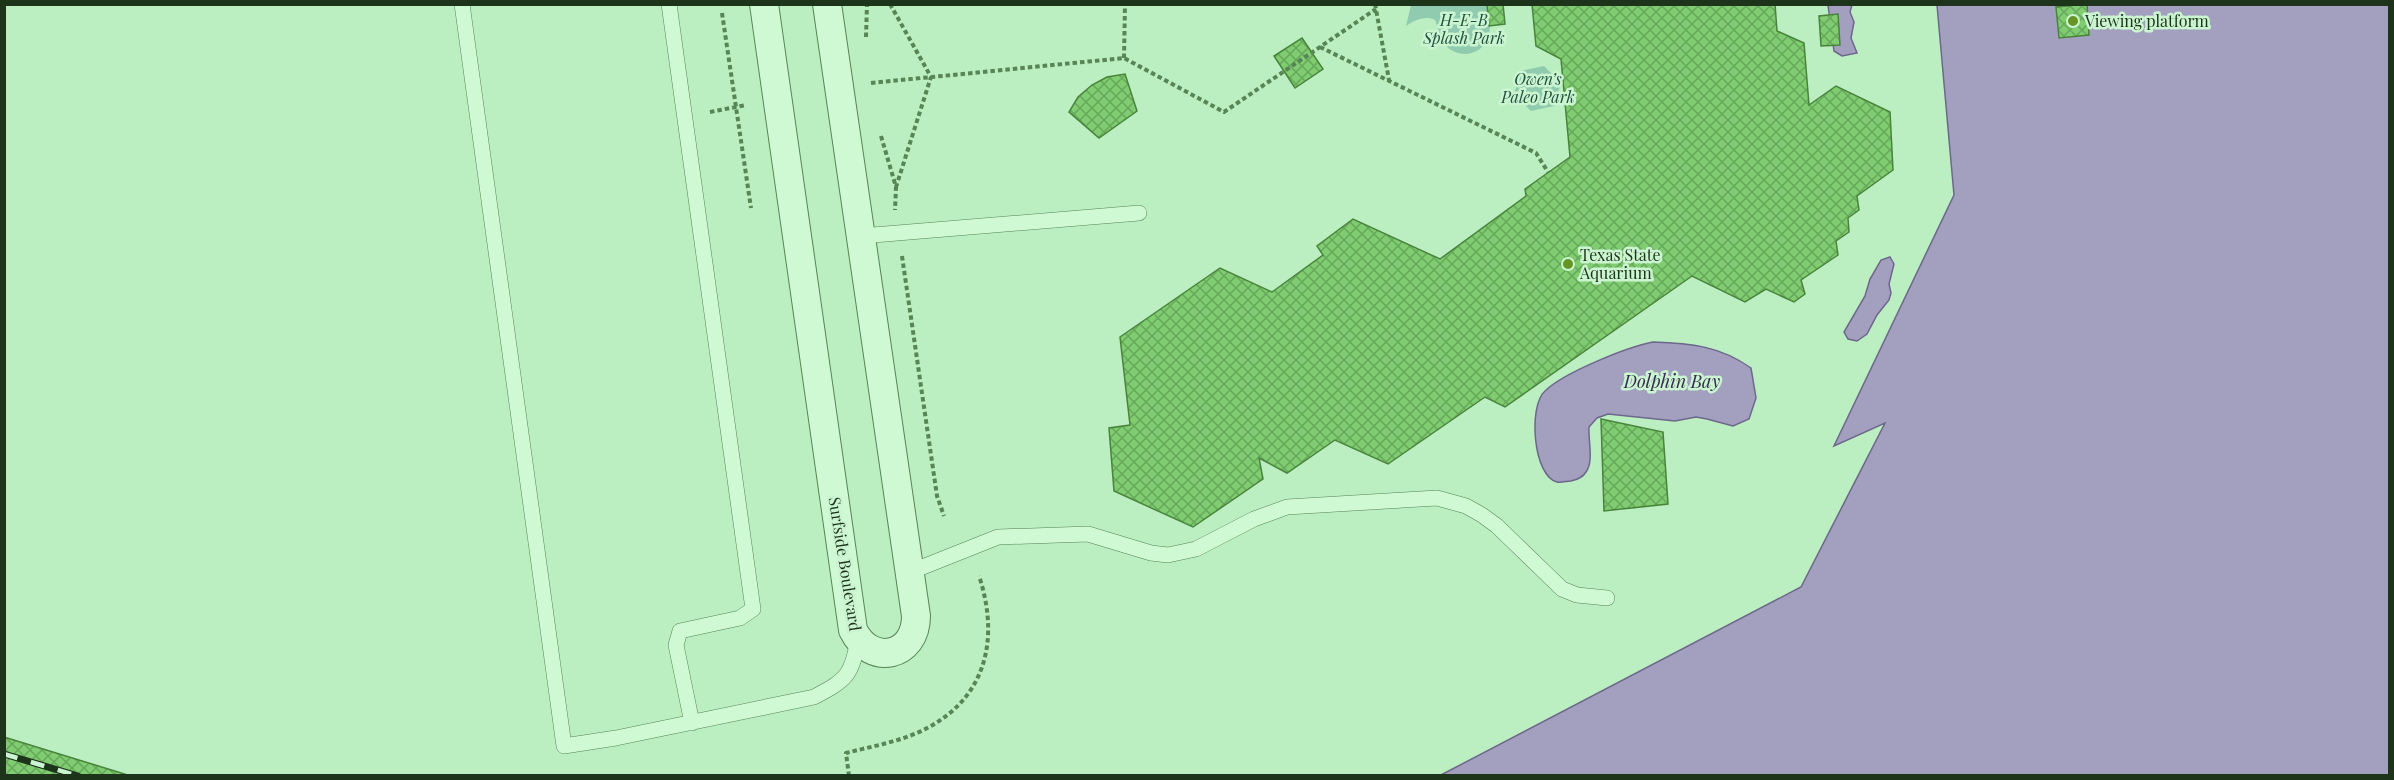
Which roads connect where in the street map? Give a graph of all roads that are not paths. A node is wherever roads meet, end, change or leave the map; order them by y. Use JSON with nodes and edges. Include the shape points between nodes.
{"nodes":[{"id":1,"x":462,"y":4,"type":"edge"},
{"id":2,"x":669,"y":4,"type":"edge"},
{"id":3,"x":764,"y":4,"type":"edge"},
{"id":4,"x":827,"y":4,"type":"edge"},
{"id":5,"x":1139,"y":213,"type":"dead end"},
{"id":6,"x":861,"y":236,"type":"junction"},
{"id":7,"x":910,"y":572,"type":"junction"},
{"id":8,"x":1607,"y":598,"type":"dead end"},
{"id":9,"x":858,"y":639,"type":"junction"},
{"id":10,"x":692,"y":723,"type":"junction"}],
"edges":[{"from":1,"to":10,"type":"lane","via":[[564,746]]},
{"from":2,"to":10,"type":"lane","via":[[753,609],[740,618],[681,632],[676,645]]},
{"from":3,"to":9,"type":"street","name":"Surfside Boulevard","via":[[853,630]]},
{"from":4,"to":6,"type":"street","name":"Surfside Boulevard"},
{"from":5,"to":6,"type":"lane"},
{"from":6,"to":7,"type":"street","name":"Surfside Boulevard"},
{"from":7,"to":8,"type":"lane","via":[[998,537],[1088,534],[1151,554],[1168,555],[1196,549],[1287,507],[1437,498],[1482,515],[1562,589]]},
{"from":7,"to":9,"type":"street","name":"Surfside Boulevard","via":[[916,616],[912,637],[896,651],[885,653],[865,647]]},
{"from":9,"to":10,"type":"lane","via":[[854,664],[840,684],[814,697]]}]}
